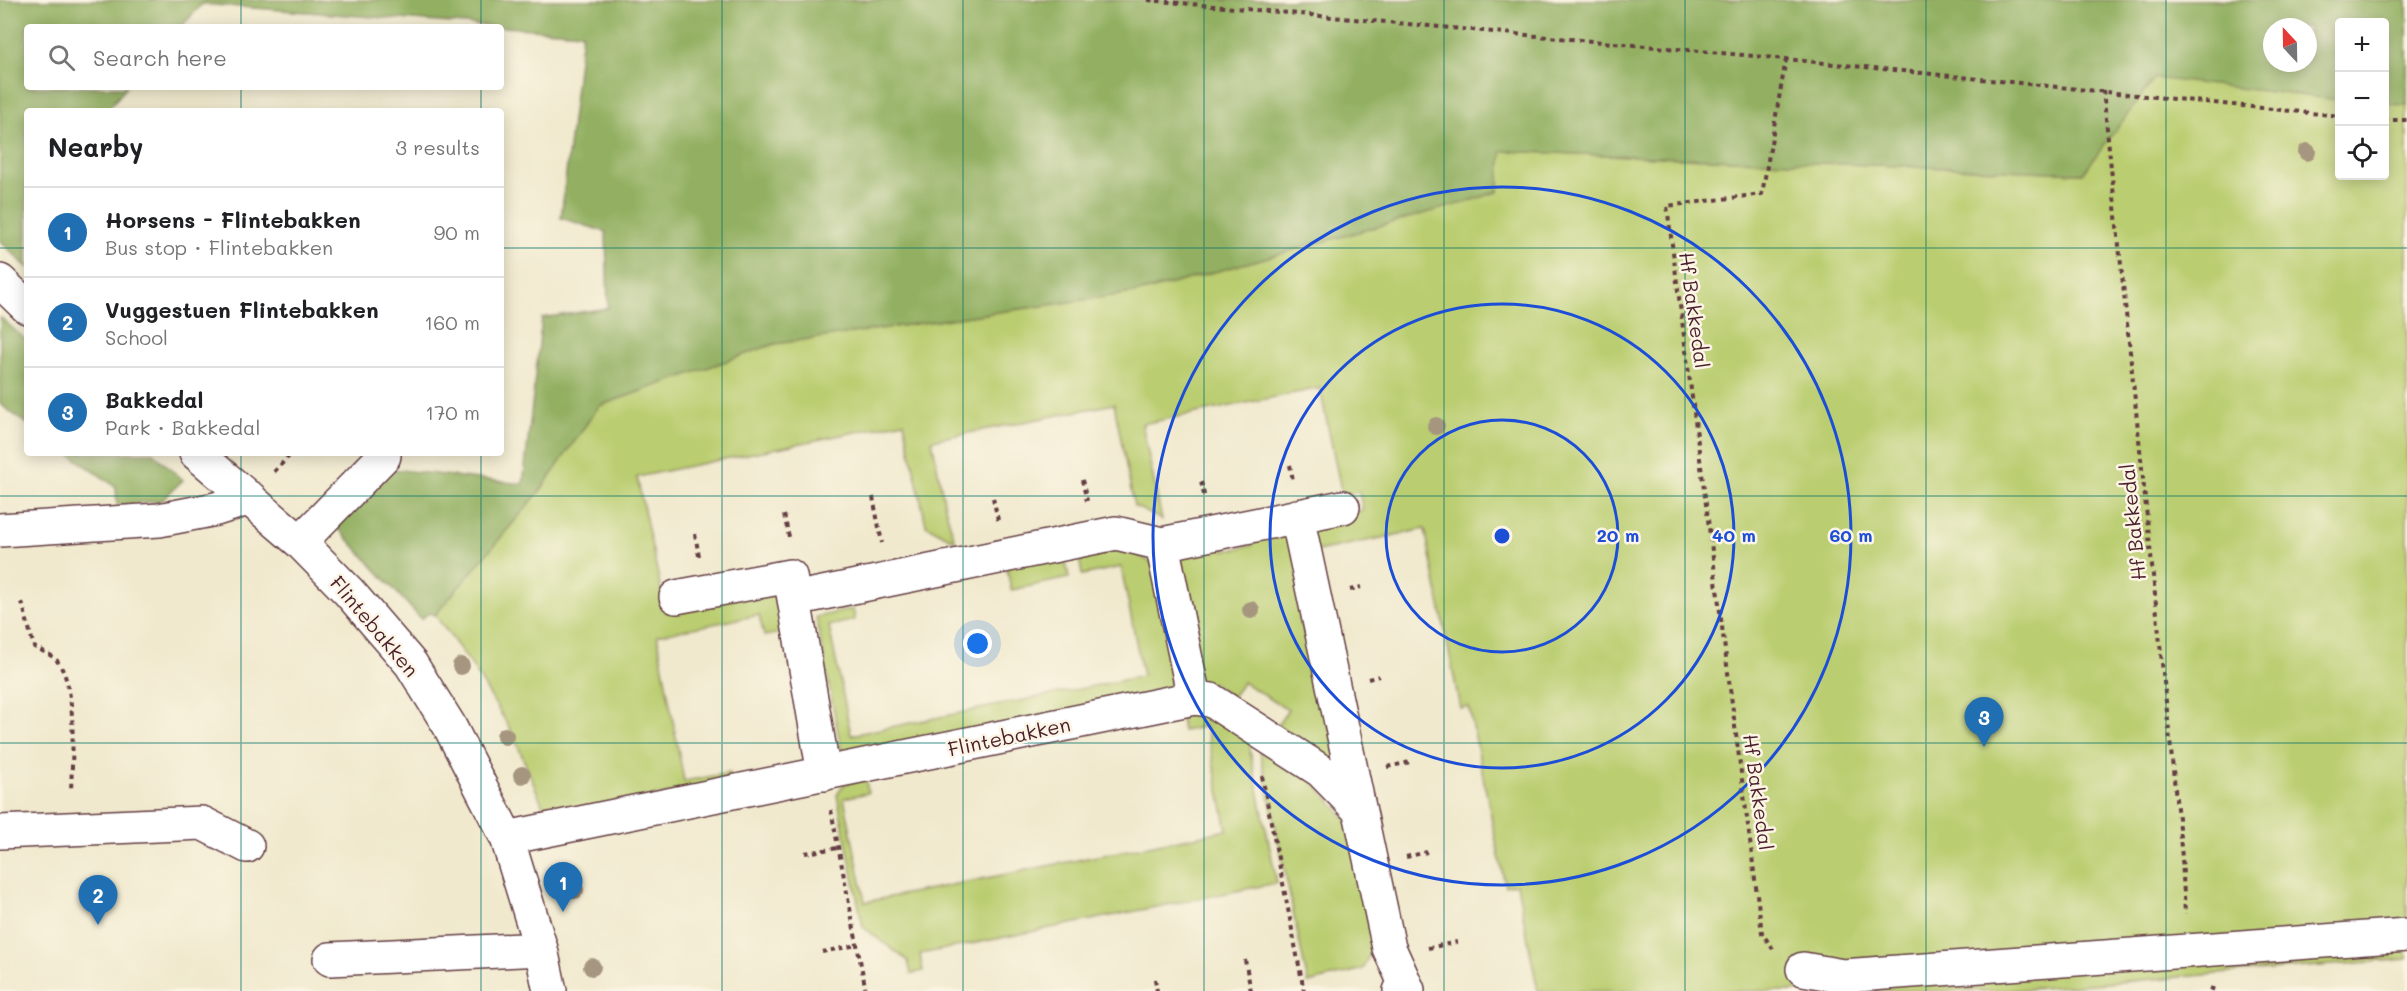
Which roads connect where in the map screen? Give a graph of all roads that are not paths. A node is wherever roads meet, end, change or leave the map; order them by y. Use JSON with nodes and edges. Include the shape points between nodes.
{"nodes":[{"id":1,"x":0,"y":281,"type":"edge"},
{"id":2,"x":24,"y":304,"type":"edge"},
{"id":3,"x":200,"y":456,"type":"edge"},
{"id":4,"x":384,"y":456,"type":"dead end"},
{"id":5,"x":250,"y":498,"type":"junction"},
{"id":6,"x":1343,"y":507,"type":"dead end"},
{"id":7,"x":1297,"y":516,"type":"junction"},
{"id":8,"x":0,"y":530,"type":"edge"},
{"id":9,"x":300,"y":542,"type":"junction"},
{"id":10,"x":1162,"y":544,"type":"junction"},
{"id":11,"x":676,"y":597,"type":"dead end"},
{"id":12,"x":794,"y":599,"type":"junction"},
{"id":13,"x":1194,"y":698,"type":"junction"},
{"id":14,"x":824,"y":774,"type":"junction"},
{"id":15,"x":1358,"y":808,"type":"junction"},
{"id":16,"x":0,"y":832,"type":"edge"},
{"id":17,"x":507,"y":837,"type":"junction"},
{"id":18,"x":247,"y":846,"type":"dead end"},
{"id":19,"x":2407,"y":935,"type":"edge"},
{"id":20,"x":541,"y":949,"type":"junction"},
{"id":21,"x":330,"y":959,"type":"dead end"},
{"id":22,"x":1803,"y":969,"type":"road end"},
{"id":23,"x":550,"y":991,"type":"edge"},
{"id":24,"x":1400,"y":991,"type":"edge"}],
"edges":[{"from":1,"to":2,"type":"street"},
{"from":3,"to":5,"type":"street","name":"Flintebakken"},
{"from":4,"to":9,"type":"street"},
{"from":5,"to":8,"type":"street","via":[[159,520]]},
{"from":5,"to":9,"type":"street","name":"Flintebakken"},
{"from":6,"to":7,"type":"street"},
{"from":7,"to":10,"type":"street"},
{"from":7,"to":15,"type":"street"},
{"from":9,"to":17,"type":"street","name":"Flintebakken","via":[[411,664],[449,725]]},
{"from":10,"to":12,"type":"street","via":[[1116,533]]},
{"from":10,"to":13,"type":"street"},
{"from":11,"to":12,"type":"street","via":[[790,576]]},
{"from":12,"to":14,"type":"street"},
{"from":13,"to":14,"type":"street","name":"Flintebakken"},
{"from":13,"to":15,"type":"street","name":"Flintebakken","via":[[1211,700],[1321,771]]},
{"from":14,"to":17,"type":"street","name":"Flintebakken"},
{"from":15,"to":24,"type":"street","via":[[1389,948],[1408,990]]},
{"from":16,"to":18,"type":"street","via":[[202,823]]},
{"from":17,"to":20,"type":"street","name":"Flintebakken"},
{"from":19,"to":22,"type":"street","via":[[1844,976]]},
{"from":20,"to":21,"type":"street"},
{"from":20,"to":23,"type":"street","name":"Flintebakken"}]}
